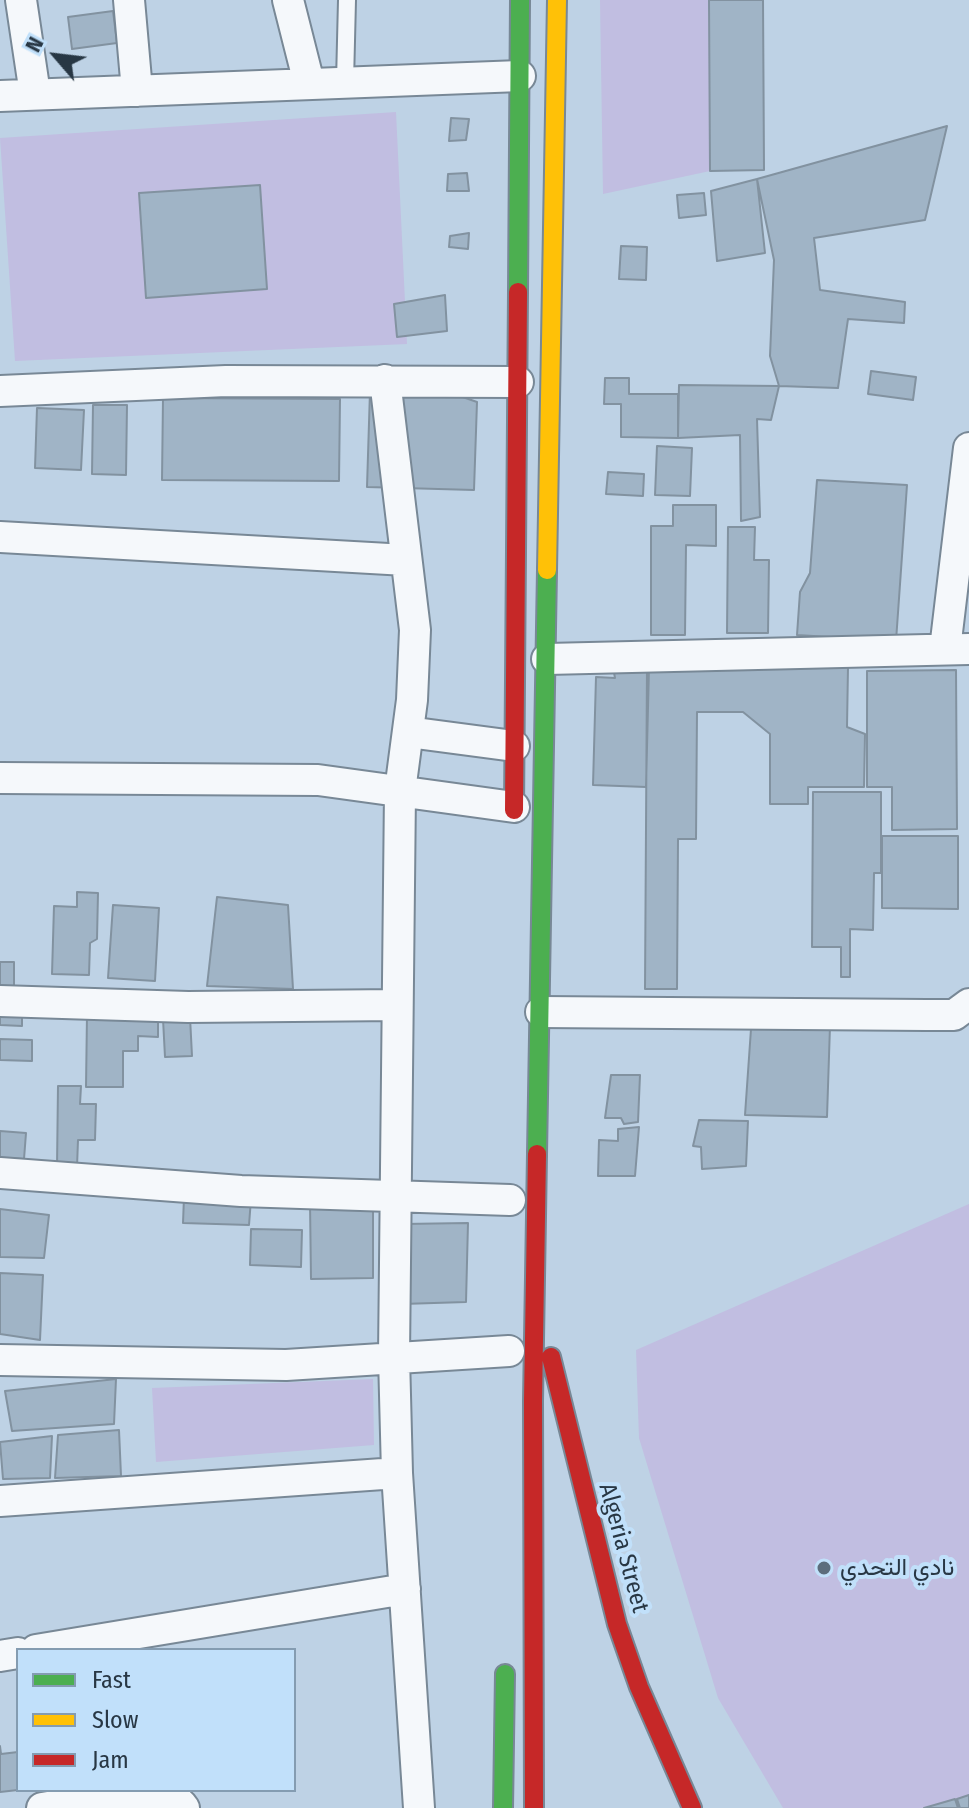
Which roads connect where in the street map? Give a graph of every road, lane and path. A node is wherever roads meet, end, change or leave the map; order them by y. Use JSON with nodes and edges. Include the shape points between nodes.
{"nodes":[{"id":1,"x":21,"y":0,"type":"edge"},
{"id":2,"x":129,"y":0,"type":"edge"},
{"id":3,"x":288,"y":0,"type":"edge"},
{"id":4,"x":347,"y":0,"type":"edge"},
{"id":5,"x":520,"y":0,"type":"edge"},
{"id":6,"x":558,"y":2,"type":"edge"},
{"id":7,"x":520,"y":76,"type":"junction"},
{"id":8,"x":345,"y":82,"type":"junction"},
{"id":9,"x":309,"y":83,"type":"junction"},
{"id":10,"x":137,"y":91,"type":"junction"},
{"id":11,"x":35,"y":94,"type":"junction"},
{"id":12,"x":0,"y":96,"type":"edge"},
{"id":13,"x":385,"y":380,"type":"junction"},
{"id":14,"x":518,"y":382,"type":"junction"},
{"id":15,"x":0,"y":391,"type":"edge"},
{"id":16,"x":969,"y":448,"type":"edge"},
{"id":17,"x":0,"y":537,"type":"edge"},
{"id":18,"x":406,"y":560,"type":"junction"},
{"id":19,"x":957,"y":649,"type":"edge"},
{"id":20,"x":547,"y":659,"type":"junction"},
{"id":21,"x":408,"y":732,"type":"junction"},
{"id":22,"x":514,"y":746,"type":"junction"},
{"id":23,"x":0,"y":778,"type":"edge"},
{"id":24,"x":400,"y":791,"type":"junction"},
{"id":25,"x":514,"y":814,"type":"joint"},
{"id":26,"x":0,"y":1001,"type":"edge"},
{"id":27,"x":969,"y":1004,"type":"edge"},
{"id":28,"x":397,"y":1005,"type":"junction"},
{"id":29,"x":541,"y":1012,"type":"junction"},
{"id":30,"x":0,"y":1173,"type":"edge"},
{"id":31,"x":394,"y":1195,"type":"junction"},
{"id":32,"x":510,"y":1200,"type":"dead end"},
{"id":33,"x":536,"y":1291,"type":"junction"},
{"id":34,"x":510,"y":1344,"type":"joint"},
{"id":35,"x":394,"y":1356,"type":"junction"},
{"id":36,"x":0,"y":1360,"type":"edge"},
{"id":37,"x":533,"y":1401,"type":"junction"},
{"id":38,"x":397,"y":1473,"type":"junction"},
{"id":39,"x":553,"y":1473,"type":"dead end"},
{"id":40,"x":0,"y":1501,"type":"edge"},
{"id":41,"x":405,"y":1589,"type":"junction"},
{"id":42,"x":48,"y":1648,"type":"edge"},
{"id":43,"x":505,"y":1649,"type":"dead end"},
{"id":44,"x":614,"y":1673,"type":"dead end"},
{"id":45,"x":630,"y":1714,"type":"dead end"},
{"id":46,"x":42,"y":1808,"type":"edge"},
{"id":47,"x":184,"y":1808,"type":"edge"},
{"id":48,"x":419,"y":1808,"type":"edge"},
{"id":49,"x":503,"y":1808,"type":"edge"},
{"id":50,"x":534,"y":1808,"type":"edge"},
{"id":51,"x":692,"y":1808,"type":"edge"}],
"edges":[{"from":1,"to":11,"type":"street"},
{"from":2,"to":10,"type":"street"},
{"from":3,"to":9,"type":"street"},
{"from":4,"to":8,"type":"lane"},
{"from":5,"to":7,"type":"main road"},
{"from":6,"to":20,"type":"main road"},
{"from":7,"to":8,"type":"street"},
{"from":7,"to":14,"type":"main road"},
{"from":8,"to":9,"type":"street"},
{"from":9,"to":10,"type":"street"},
{"from":10,"to":11,"type":"street"},
{"from":11,"to":12,"type":"street"},
{"from":13,"to":14,"type":"street"},
{"from":13,"to":15,"type":"street"},
{"from":13,"to":18,"type":"street"},
{"from":14,"to":22,"type":"main road"},
{"from":16,"to":19,"type":"street"},
{"from":17,"to":18,"type":"street"},
{"from":18,"to":21,"type":"street","via":[[415,630]]},
{"from":19,"to":20,"type":"street"},
{"from":20,"to":29,"type":"main road"},
{"from":21,"to":22,"type":"street"},
{"from":21,"to":24,"type":"street"},
{"from":22,"to":25,"type":"main road"},
{"from":23,"to":24,"type":"street","via":[[318,780]]},
{"from":24,"to":25,"type":"street"},
{"from":24,"to":28,"type":"street"},
{"from":26,"to":28,"type":"street","via":[[188,1007]]},
{"from":27,"to":29,"type":"street","via":[[954,1015]]},
{"from":28,"to":31,"type":"street"},
{"from":29,"to":33,"type":"main road"},
{"from":30,"to":31,"type":"street","via":[[121,1185]]},
{"from":31,"to":32,"type":"street"},
{"from":31,"to":35,"type":"street"},
{"from":33,"to":37,"type":"main road"},
{"from":33,"to":51,"type":"main road","name":"Algeria Street","via":[[617,1624]]},
{"from":34,"to":35,"type":"street"},
{"from":34,"to":37,"type":"main road"},
{"from":35,"to":36,"type":"street","via":[[286,1365]]},
{"from":35,"to":38,"type":"street"},
{"from":37,"to":39,"type":"main road"},
{"from":37,"to":50,"type":"main road"},
{"from":38,"to":40,"type":"street"},
{"from":38,"to":41,"type":"street"},
{"from":41,"to":42,"type":"street"},
{"from":41,"to":48,"type":"street"},
{"from":43,"to":49,"type":"main road"},
{"from":44,"to":45,"type":"main road"},
{"from":46,"to":47,"type":"street","via":[[149,1792],[173,1797]]}]}
